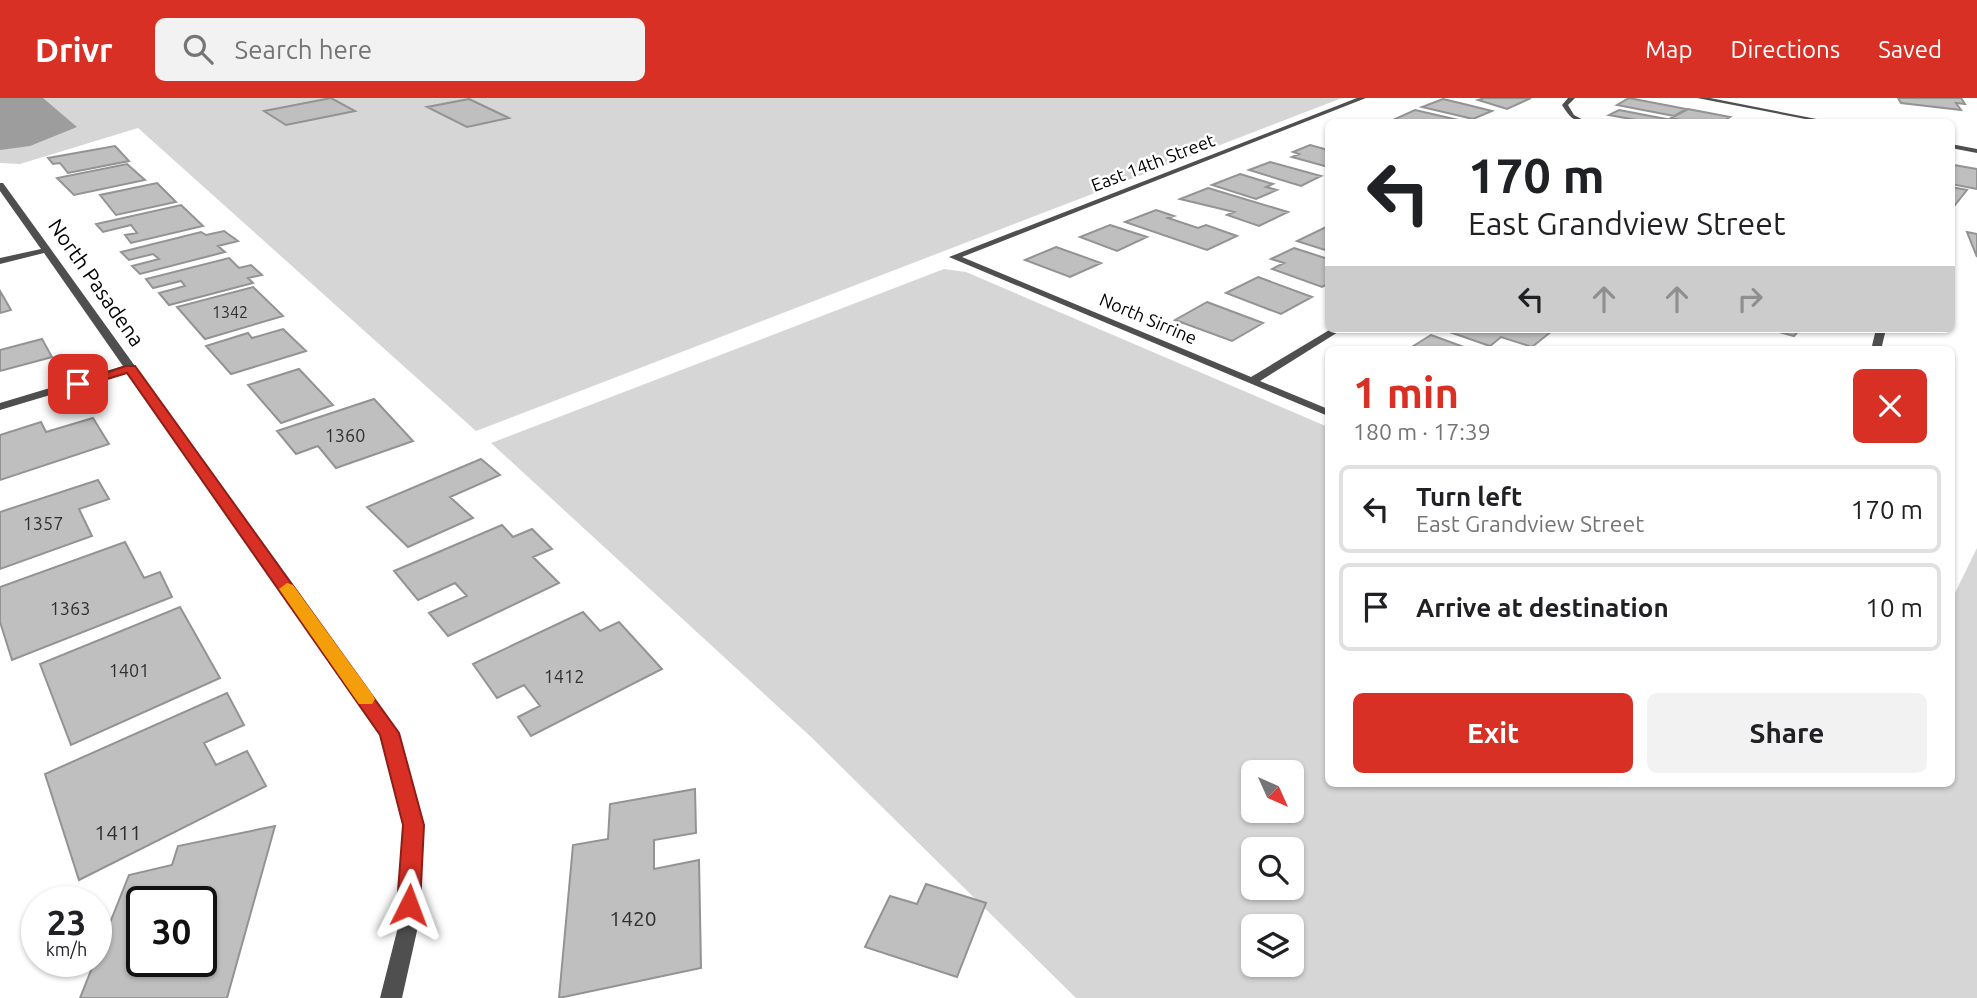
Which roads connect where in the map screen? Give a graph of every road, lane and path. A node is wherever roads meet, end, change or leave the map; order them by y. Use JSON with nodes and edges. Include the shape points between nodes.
{"nodes":[{"id":1,"x":1363,"y":98,"type":"edge"},
{"id":2,"x":1572,"y":98,"type":"edge"},
{"id":3,"x":1700,"y":98,"type":"edge"},
{"id":4,"x":1578,"y":119,"type":"edge"},
{"id":5,"x":1813,"y":119,"type":"edge"},
{"id":6,"x":1955,"y":147,"type":"edge"},
{"id":7,"x":1977,"y":151,"type":"edge"},
{"id":8,"x":0,"y":185,"type":"edge"},
{"id":9,"x":47,"y":250,"type":"junction"},
{"id":10,"x":954,"y":257,"type":"joint"},
{"id":11,"x":0,"y":261,"type":"edge"},
{"id":12,"x":1331,"y":333,"type":"edge"},
{"id":13,"x":130,"y":368,"type":"junction"},
{"id":14,"x":1252,"y":381,"type":"junction"},
{"id":15,"x":0,"y":407,"type":"edge"},
{"id":16,"x":1325,"y":413,"type":"edge"},
{"id":17,"x":391,"y":998,"type":"edge"}],
"edges":[{"from":1,"to":10,"type":"street","name":"East 14th Street"},
{"from":2,"to":4,"type":"street","via":[[1565,105]]},
{"from":3,"to":5,"type":"street"},
{"from":6,"to":7,"type":"street"},
{"from":8,"to":9,"type":"street","name":"North Pasadena"},
{"from":9,"to":11,"type":"street"},
{"from":9,"to":13,"type":"street","name":"North Pasadena"},
{"from":10,"to":14,"type":"street","name":"North Sirrine"},
{"from":12,"to":14,"type":"street"},
{"from":13,"to":15,"type":"street"},
{"from":13,"to":17,"type":"street","name":"North Pasadena","via":[[390,733],[413,825],[407,931]]},
{"from":14,"to":16,"type":"street","name":"North Sirrine"}]}
